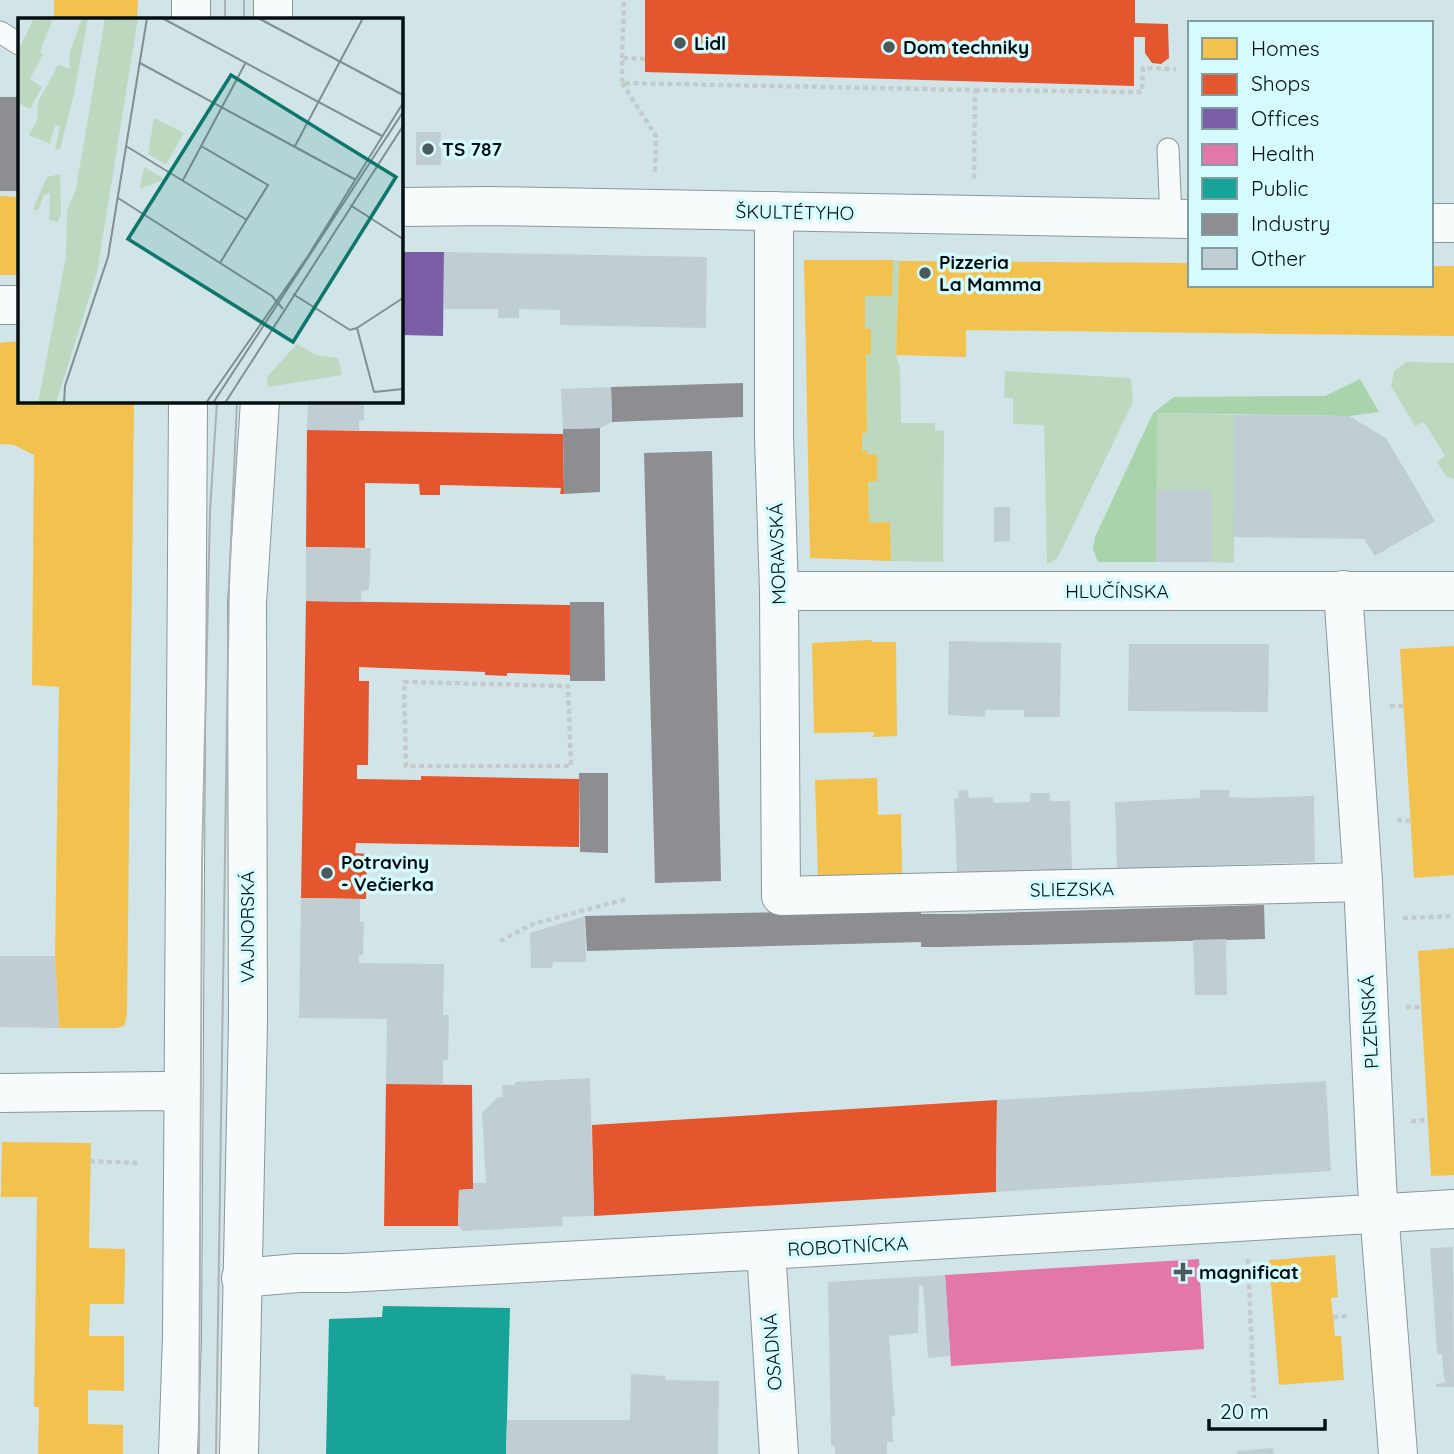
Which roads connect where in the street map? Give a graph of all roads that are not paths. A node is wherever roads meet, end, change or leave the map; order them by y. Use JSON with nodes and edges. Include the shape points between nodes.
{"nodes":[{"id":1,"x":191,"y":0,"type":"edge"},
{"id":2,"x":273,"y":0,"type":"edge"},
{"id":3,"x":191,"y":18,"type":"edge"},
{"id":4,"x":273,"y":18,"type":"edge"},
{"id":5,"x":0,"y":32,"type":"edge"},
{"id":6,"x":18,"y":43,"type":"edge"},
{"id":7,"x":1168,"y":149,"type":"dead end"},
{"id":8,"x":402,"y":207,"type":"edge"},
{"id":9,"x":774,"y":211,"type":"junction"},
{"id":10,"x":1180,"y":218,"type":"edge"},
{"id":11,"x":1433,"y":223,"type":"edge"},
{"id":12,"x":1454,"y":223,"type":"edge"},
{"id":13,"x":0,"y":305,"type":"edge"},
{"id":14,"x":18,"y":305,"type":"edge"},
{"id":15,"x":188,"y":402,"type":"edge"},
{"id":16,"x":260,"y":402,"type":"edge"},
{"id":17,"x":1343,"y":590,"type":"junction"},
{"id":18,"x":779,"y":591,"type":"junction"},
{"id":19,"x":1454,"y":591,"type":"edge"},
{"id":20,"x":1363,"y":882,"type":"junction"},
{"id":21,"x":781,"y":896,"type":"joint"},
{"id":22,"x":0,"y":1093,"type":"edge"},
{"id":23,"x":183,"y":1093,"type":"junction"},
{"id":24,"x":1454,"y":1209,"type":"edge"},
{"id":25,"x":1379,"y":1213,"type":"junction"},
{"id":26,"x":766,"y":1250,"type":"junction"},
{"id":27,"x":241,"y":1278,"type":"junction"},
{"id":28,"x":178,"y":1454,"type":"edge"},
{"id":29,"x":239,"y":1454,"type":"edge"},
{"id":30,"x":779,"y":1454,"type":"edge"},
{"id":31,"x":1398,"y":1454,"type":"edge"}],
"edges":[{"from":1,"to":3,"type":"street"},
{"from":2,"to":4,"type":"street"},
{"from":5,"to":6,"type":"lane"},
{"from":7,"to":10,"type":"lane"},
{"from":8,"to":9,"type":"street","name":"ŠKULTÉTYHO"},
{"from":9,"to":10,"type":"street","name":"ŠKULTÉTYHO"},
{"from":9,"to":18,"type":"street","name":"MORAVSKÁ"},
{"from":11,"to":12,"type":"street"},
{"from":13,"to":14,"type":"street"},
{"from":15,"to":23,"type":"street"},
{"from":16,"to":27,"type":"street","name":"VAJNORSKÁ","via":[[247,603],[248,1021]]},
{"from":17,"to":18,"type":"street","name":"HLUČÍNSKA"},
{"from":17,"to":19,"type":"street","name":"HLUČÍNSKA"},
{"from":17,"to":20,"type":"street","name":"PLZENSKÁ"},
{"from":18,"to":21,"type":"street","name":"MORAVSKÁ"},
{"from":20,"to":21,"type":"street","name":"SLIEZSKA"},
{"from":20,"to":25,"type":"street","name":"PLZENSKÁ"},
{"from":22,"to":23,"type":"street"},
{"from":23,"to":28,"type":"street"},
{"from":24,"to":25,"type":"street","name":"ROBOTNÍCKA"},
{"from":25,"to":26,"type":"street","name":"ROBOTNÍCKA"},
{"from":25,"to":31,"type":"street","name":"PLZENSKÁ"},
{"from":26,"to":27,"type":"street","name":"ROBOTNÍCKA"},
{"from":26,"to":30,"type":"street","name":"OSADNÁ"},
{"from":27,"to":29,"type":"street","name":"VAJNORSKÁ"}]}
